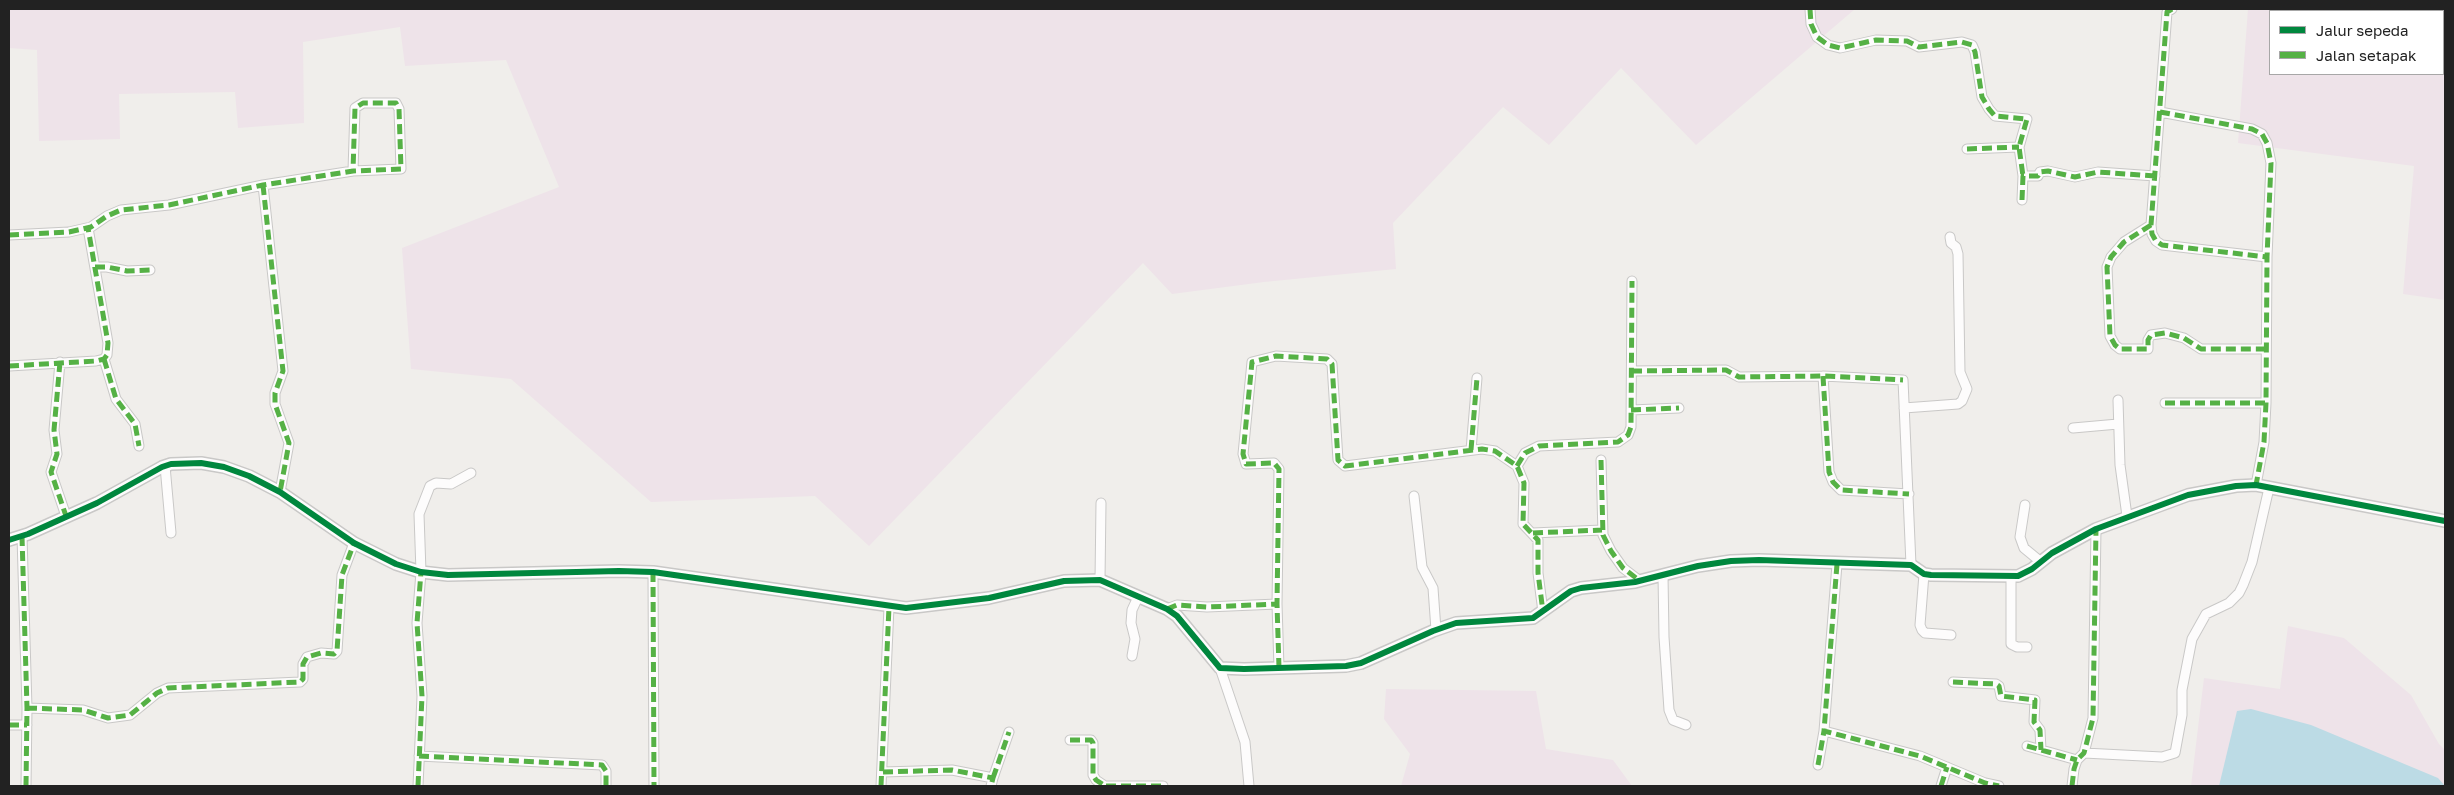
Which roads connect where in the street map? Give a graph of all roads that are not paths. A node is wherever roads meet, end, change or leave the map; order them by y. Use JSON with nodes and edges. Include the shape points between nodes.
{"nodes":[{"id":1,"x":1810,"y":9,"type":"edge"},
{"id":2,"x":2172,"y":9,"type":"edge"},
{"id":3,"x":2160,"y":112,"type":"junction"},
{"id":4,"x":2018,"y":147,"type":"junction"},
{"id":5,"x":1967,"y":149,"type":"dead end"},
{"id":6,"x":353,"y":171,"type":"junction"},
{"id":7,"x":2023,"y":176,"type":"junction"},
{"id":8,"x":2155,"y":176,"type":"junction"},
{"id":9,"x":263,"y":186,"type":"junction"},
{"id":10,"x":2022,"y":200,"type":"dead end"},
{"id":11,"x":2151,"y":225,"type":"junction"},
{"id":12,"x":88,"y":228,"type":"junction"},
{"id":13,"x":9,"y":235,"type":"edge"},
{"id":14,"x":1950,"y":237,"type":"dead end"},
{"id":15,"x":2267,"y":258,"type":"junction"},
{"id":16,"x":95,"y":268,"type":"junction"},
{"id":17,"x":150,"y":270,"type":"dead end"},
{"id":18,"x":1632,"y":281,"type":"dead end"},
{"id":19,"x":2266,"y":349,"type":"junction"},
{"id":20,"x":104,"y":359,"type":"junction"},
{"id":21,"x":60,"y":362,"type":"junction"},
{"id":22,"x":9,"y":366,"type":"edge"},
{"id":23,"x":1632,"y":371,"type":"junction"},
{"id":24,"x":1823,"y":376,"type":"junction"},
{"id":25,"x":1477,"y":378,"type":"dead end"},
{"id":26,"x":2118,"y":400,"type":"dead end"},
{"id":27,"x":2166,"y":403,"type":"dead end"},
{"id":28,"x":2266,"y":403,"type":"junction"},
{"id":29,"x":1678,"y":408,"type":"dead end"},
{"id":30,"x":1904,"y":408,"type":"junction"},
{"id":31,"x":1631,"y":410,"type":"junction"},
{"id":32,"x":2118,"y":424,"type":"junction"},
{"id":33,"x":2073,"y":428,"type":"dead end"},
{"id":34,"x":139,"y":446,"type":"dead end"},
{"id":35,"x":1471,"y":450,"type":"junction"},
{"id":36,"x":1601,"y":460,"type":"dead end"},
{"id":37,"x":165,"y":466,"type":"junction"},
{"id":38,"x":1517,"y":466,"type":"junction"},
{"id":39,"x":471,"y":473,"type":"dead end"},
{"id":40,"x":2256,"y":485,"type":"junction"},
{"id":41,"x":2269,"y":488,"type":"junction"},
{"id":42,"x":280,"y":492,"type":"junction"},
{"id":43,"x":1909,"y":494,"type":"junction"},
{"id":44,"x":1414,"y":496,"type":"dead end"},
{"id":45,"x":1100,"y":503,"type":"dead end"},
{"id":46,"x":2025,"y":505,"type":"dead end"},
{"id":47,"x":66,"y":516,"type":"junction"},
{"id":48,"x":2127,"y":516,"type":"junction"},
{"id":49,"x":2445,"y":521,"type":"edge"},
{"id":50,"x":2096,"y":529,"type":"junction"},
{"id":51,"x":1602,"y":530,"type":"junction"},
{"id":52,"x":171,"y":533,"type":"dead end"},
{"id":53,"x":1533,"y":533,"type":"junction"},
{"id":54,"x":22,"y":536,"type":"junction"},
{"id":55,"x":9,"y":540,"type":"edge"},
{"id":56,"x":354,"y":543,"type":"junction"},
{"id":57,"x":2041,"y":562,"type":"junction"},
{"id":58,"x":1836,"y":564,"type":"junction"},
{"id":59,"x":1912,"y":566,"type":"junction"},
{"id":60,"x":421,"y":572,"type":"junction"},
{"id":61,"x":652,"y":572,"type":"junction"},
{"id":62,"x":1924,"y":574,"type":"junction"},
{"id":63,"x":1663,"y":575,"type":"junction"},
{"id":64,"x":2011,"y":577,"type":"junction"},
{"id":65,"x":1100,"y":580,"type":"junction"},
{"id":66,"x":1640,"y":581,"type":"junction"},
{"id":67,"x":1138,"y":596,"type":"junction"},
{"id":68,"x":1277,"y":604,"type":"junction"},
{"id":69,"x":888,"y":607,"type":"junction"},
{"id":70,"x":1167,"y":609,"type":"junction"},
{"id":71,"x":1543,"y":612,"type":"junction"},
{"id":72,"x":1436,"y":630,"type":"junction"},
{"id":73,"x":1951,"y":635,"type":"dead end"},
{"id":74,"x":2027,"y":647,"type":"dead end"},
{"id":75,"x":1132,"y":656,"type":"dead end"},
{"id":76,"x":1220,"y":668,"type":"junction"},
{"id":77,"x":1280,"y":668,"type":"junction"},
{"id":78,"x":1953,"y":682,"type":"dead end"},
{"id":79,"x":27,"y":708,"type":"junction"},
{"id":80,"x":9,"y":725,"type":"edge"},
{"id":81,"x":27,"y":725,"type":"junction"},
{"id":82,"x":1686,"y":725,"type":"dead end"},
{"id":83,"x":1824,"y":730,"type":"junction"},
{"id":84,"x":1009,"y":732,"type":"dead end"},
{"id":85,"x":1070,"y":740,"type":"dead end"},
{"id":86,"x":2027,"y":746,"type":"dead end"},
{"id":87,"x":2041,"y":750,"type":"junction"},
{"id":88,"x":419,"y":756,"type":"junction"},
{"id":89,"x":2080,"y":757,"type":"junction"},
{"id":90,"x":1818,"y":765,"type":"dead end"},
{"id":91,"x":1947,"y":767,"type":"junction"},
{"id":92,"x":883,"y":772,"type":"junction"},
{"id":93,"x":992,"y":782,"type":"edge"},
{"id":94,"x":26,"y":786,"type":"edge"},
{"id":95,"x":418,"y":786,"type":"edge"},
{"id":96,"x":606,"y":786,"type":"edge"},
{"id":97,"x":654,"y":786,"type":"edge"},
{"id":98,"x":881,"y":786,"type":"edge"},
{"id":99,"x":1105,"y":786,"type":"edge"},
{"id":100,"x":1163,"y":786,"type":"edge"},
{"id":101,"x":1249,"y":786,"type":"edge"},
{"id":102,"x":1941,"y":786,"type":"edge"},
{"id":103,"x":2000,"y":786,"type":"edge"},
{"id":104,"x":2072,"y":786,"type":"edge"}],
"edges":[{"from":1,"to":4,"type":"street","via":[[1811,24],[1817,37],[1840,48],[1876,40],[1907,42],[1919,47],[1967,42],[1975,52],[1982,98],[1989,110],[1995,116],[2027,119]]},
{"from":2,"to":3,"type":"street","via":[[2166,12]]},
{"from":3,"to":8,"type":"street"},
{"from":3,"to":15,"type":"street","via":[[2252,129],[2262,134],[2271,163]]},
{"from":4,"to":5,"type":"street"},
{"from":4,"to":7,"type":"street"},
{"from":6,"to":6,"type":"street","via":[[401,169],[399,109],[396,103],[363,103],[356,108]]},
{"from":6,"to":9,"type":"street"},
{"from":7,"to":8,"type":"street","via":[[2038,176],[2040,172],[2048,171],[2075,177],[2098,172]]},
{"from":7,"to":10,"type":"street"},
{"from":8,"to":11,"type":"street"},
{"from":9,"to":12,"type":"street","via":[[196,200],[122,210]]},
{"from":9,"to":42,"type":"street","via":[[283,371],[275,393],[275,404],[289,443]]},
{"from":11,"to":15,"type":"street","via":[[2156,241],[2162,244]]},
{"from":11,"to":19,"type":"street","via":[[2124,242],[2111,257],[2108,267],[2110,336],[2114,345],[2148,349],[2151,335],[2165,333],[2184,338],[2201,349]]},
{"from":12,"to":13,"type":"street","via":[[63,233]]},
{"from":12,"to":16,"type":"street"},
{"from":14,"to":30,"type":"street","via":[[1958,254],[1960,372],[1967,389],[1958,404]]},
{"from":15,"to":19,"type":"street"},
{"from":16,"to":17,"type":"street"},
{"from":16,"to":20,"type":"street","via":[[108,343]]},
{"from":18,"to":23,"type":"street"},
{"from":19,"to":28,"type":"street"},
{"from":20,"to":21,"type":"street"},
{"from":20,"to":34,"type":"street","via":[[116,399],[135,424]]},
{"from":21,"to":22,"type":"street"},
{"from":21,"to":47,"type":"street","via":[[54,430],[57,454],[51,472]]},
{"from":23,"to":24,"type":"street","via":[[1726,370],[1739,377]]},
{"from":23,"to":31,"type":"street"},
{"from":24,"to":30,"type":"street","via":[[1903,380]]},
{"from":24,"to":43,"type":"street","via":[[1828,472],[1833,482],[1841,490]]},
{"from":25,"to":35,"type":"street"},
{"from":26,"to":32,"type":"street"},
{"from":27,"to":28,"type":"street"},
{"from":28,"to":40,"type":"street","via":[[2264,442]]},
{"from":29,"to":31,"type":"street"},
{"from":30,"to":43,"type":"street"},
{"from":31,"to":38,"type":"street","via":[[1631,427],[1622,441],[1539,446],[1525,453]]},
{"from":32,"to":33,"type":"street"},
{"from":32,"to":48,"type":"street"},
{"from":35,"to":38,"type":"street","via":[[1495,452]]},
{"from":35,"to":68,"type":"street","via":[[1345,466],[1338,460],[1332,364],[1327,359],[1276,356],[1252,362],[1243,454],[1246,464],[1274,463],[1279,469]]},
{"from":36,"to":51,"type":"street"},
{"from":37,"to":42,"type":"street","via":[[187,462],[224,467]]},
{"from":37,"to":47,"type":"street"},
{"from":37,"to":52,"type":"street"},
{"from":38,"to":53,"type":"street","via":[[1524,483],[1523,524]]},
{"from":39,"to":60,"type":"street","via":[[451,484],[430,486],[419,514]]},
{"from":40,"to":41,"type":"street"},
{"from":40,"to":48,"type":"street","via":[[2188,495]]},
{"from":41,"to":49,"type":"street"},
{"from":41,"to":89,"type":"street","via":[[2252,562],[2239,594],[2206,614],[2192,639],[2175,753],[2162,757]]},
{"from":42,"to":56,"type":"street"},
{"from":43,"to":59,"type":"street"},
{"from":44,"to":72,"type":"street","via":[[1422,567],[1433,588]]},
{"from":45,"to":65,"type":"street"},
{"from":46,"to":57,"type":"street","via":[[2020,537],[2024,548]]},
{"from":47,"to":54,"type":"street"},
{"from":48,"to":50,"type":"street"},
{"from":50,"to":57,"type":"street"},
{"from":50,"to":89,"type":"street","via":[[2093,718]]},
{"from":51,"to":53,"type":"street"},
{"from":51,"to":66,"type":"street","via":[[1623,568]]},
{"from":53,"to":71,"type":"street","via":[[1538,540]]},
{"from":54,"to":55,"type":"street"},
{"from":54,"to":79,"type":"street"},
{"from":56,"to":60,"type":"street","via":[[396,564]]},
{"from":56,"to":79,"type":"street","via":[[342,575],[337,651],[307,657],[300,682],[168,688],[130,715],[108,718],[83,710]]},
{"from":57,"to":64,"type":"street"},
{"from":58,"to":59,"type":"street"},
{"from":58,"to":63,"type":"street","via":[[1731,561]]},
{"from":58,"to":83,"type":"street"},
{"from":59,"to":62,"type":"street"},
{"from":60,"to":61,"type":"street","via":[[448,575]]},
{"from":60,"to":88,"type":"street","via":[[417,623],[422,696]]},
{"from":61,"to":69,"type":"street"},
{"from":61,"to":97,"type":"street"},
{"from":62,"to":64,"type":"street"},
{"from":62,"to":73,"type":"street","via":[[1922,630]]},
{"from":63,"to":66,"type":"street"},
{"from":63,"to":82,"type":"street","via":[[1669,710],[1673,720]]},
{"from":64,"to":74,"type":"street","via":[[2012,644]]},
{"from":65,"to":67,"type":"street"},
{"from":65,"to":69,"type":"street","via":[[1064,581],[944,605]]},
{"from":66,"to":71,"type":"street","via":[[1571,591]]},
{"from":67,"to":70,"type":"street"},
{"from":67,"to":75,"type":"street","via":[[1130,623],[1135,639]]},
{"from":68,"to":70,"type":"street","via":[[1177,605]]},
{"from":68,"to":77,"type":"street"},
{"from":69,"to":92,"type":"street"},
{"from":70,"to":76,"type":"street","via":[[1185,624]]},
{"from":71,"to":72,"type":"street","via":[[1522,620],[1456,624]]},
{"from":72,"to":77,"type":"street","via":[[1361,663]]},
{"from":76,"to":77,"type":"street"},
{"from":76,"to":101,"type":"street","via":[[1245,742]]},
{"from":78,"to":87,"type":"street","via":[[1996,684],[2001,696],[2035,700],[2034,722],[2040,730]]},
{"from":79,"to":81,"type":"street"},
{"from":80,"to":81,"type":"street"},
{"from":81,"to":94,"type":"street"},
{"from":83,"to":90,"type":"street"},
{"from":83,"to":91,"type":"street","via":[[1896,748]]},
{"from":84,"to":93,"type":"street"},
{"from":85,"to":99,"type":"street","via":[[1091,740],[1094,775]]},
{"from":86,"to":87,"type":"street"},
{"from":87,"to":89,"type":"street"},
{"from":88,"to":95,"type":"street"},
{"from":88,"to":96,"type":"street","via":[[602,765],[606,771]]},
{"from":89,"to":104,"type":"street"},
{"from":91,"to":102,"type":"street"},
{"from":91,"to":103,"type":"street"},
{"from":92,"to":93,"type":"street","via":[[937,769]]},
{"from":92,"to":98,"type":"street"},
{"from":99,"to":100,"type":"street"}]}
